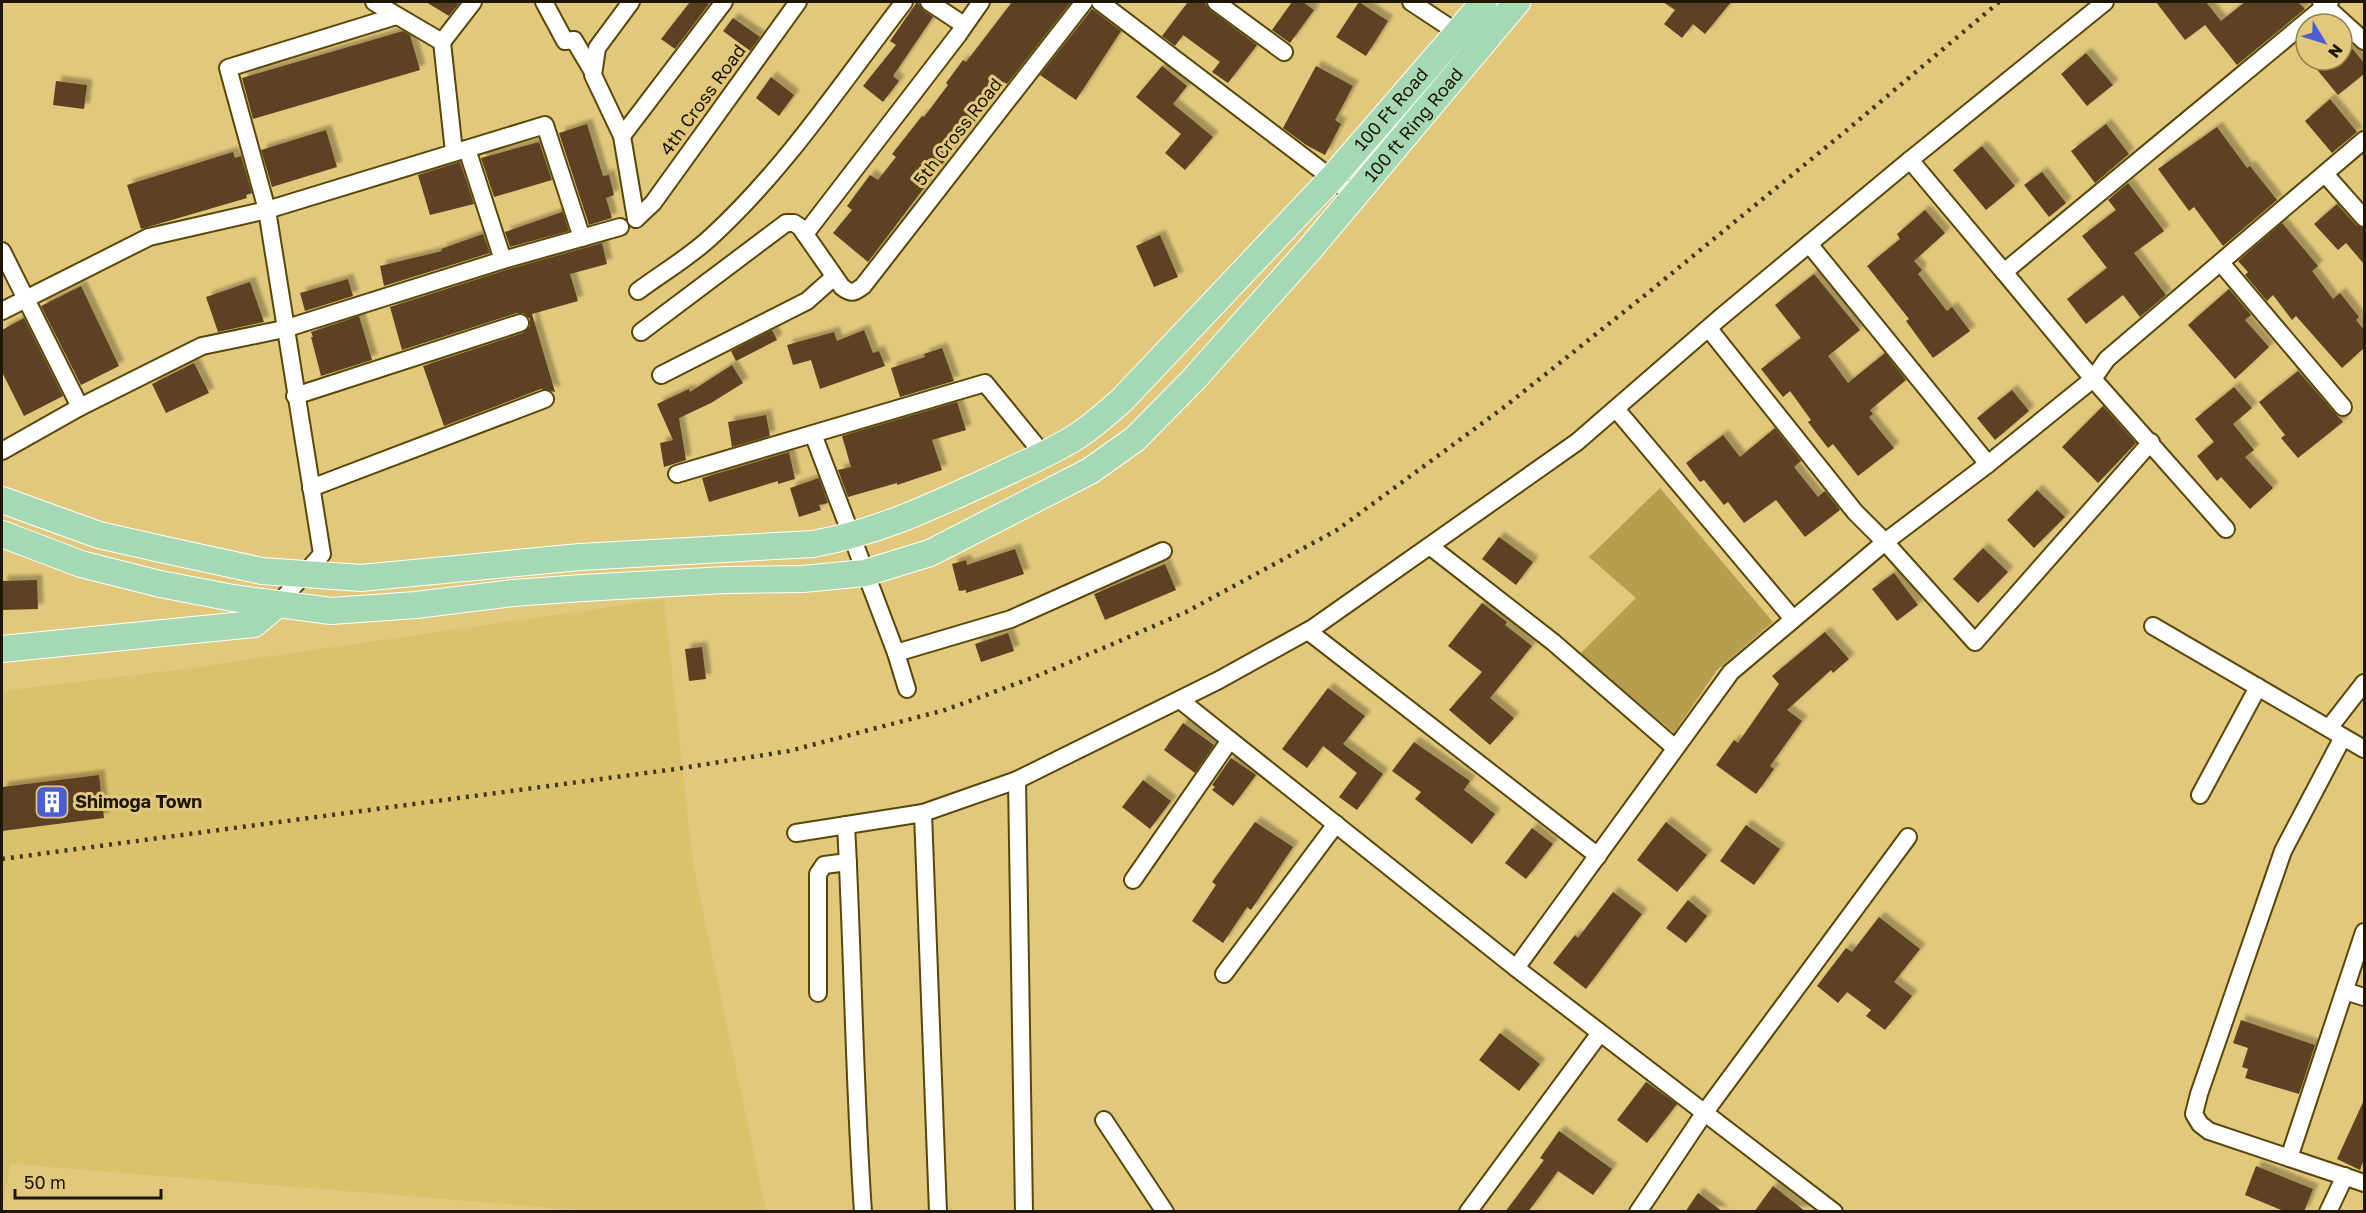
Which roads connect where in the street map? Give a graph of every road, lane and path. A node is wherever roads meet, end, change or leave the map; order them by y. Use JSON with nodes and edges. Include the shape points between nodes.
{"nodes":[{"id":1,"x":374,"y":2,"type":"edge"},
{"id":2,"x":473,"y":2,"type":"edge"},
{"id":3,"x":544,"y":2,"type":"edge"},
{"id":4,"x":631,"y":2,"type":"edge"},
{"id":5,"x":724,"y":2,"type":"edge"},
{"id":6,"x":798,"y":2,"type":"edge"},
{"id":7,"x":904,"y":2,"type":"edge"},
{"id":8,"x":928,"y":2,"type":"edge"},
{"id":9,"x":981,"y":2,"type":"edge"},
{"id":10,"x":1084,"y":2,"type":"edge"},
{"id":11,"x":1100,"y":2,"type":"edge"},
{"id":12,"x":1216,"y":2,"type":"edge"},
{"id":13,"x":1410,"y":2,"type":"edge"},
{"id":14,"x":1484,"y":2,"type":"edge"},
{"id":15,"x":1517,"y":2,"type":"edge"},
{"id":16,"x":2104,"y":2,"type":"edge"},
{"id":17,"x":2325,"y":3,"type":"edge"},
{"id":18,"x":396,"y":16,"type":"junction"},
{"id":19,"x":964,"y":26,"type":"junction"},
{"id":20,"x":1458,"y":33,"type":"junction"},
{"id":21,"x":2364,"y":40,"type":"edge"},
{"id":22,"x":442,"y":42,"type":"junction"},
{"id":23,"x":1284,"y":52,"type":"dead end"},
{"id":24,"x":593,"y":72,"type":"junction"},
{"id":25,"x":622,"y":136,"type":"junction"},
{"id":26,"x":2364,"y":140,"type":"edge"},
{"id":27,"x":460,"y":150,"type":"junction"},
{"id":28,"x":1911,"y":160,"type":"junction"},
{"id":29,"x":2325,"y":174,"type":"junction"},
{"id":30,"x":1332,"y":178,"type":"junction"},
{"id":31,"x":1355,"y":196,"type":"junction"},
{"id":32,"x":267,"y":210,"type":"junction"},
{"id":33,"x":2364,"y":218,"type":"edge"},
{"id":34,"x":620,"y":227,"type":"dead end"},
{"id":35,"x":805,"y":234,"type":"junction"},
{"id":36,"x":582,"y":238,"type":"junction"},
{"id":37,"x":1809,"y":244,"type":"junction"},
{"id":38,"x":2,"y":252,"type":"edge"},
{"id":39,"x":503,"y":260,"type":"junction"},
{"id":40,"x":2221,"y":262,"type":"junction"},
{"id":41,"x":2004,"y":272,"type":"junction"},
{"id":42,"x":834,"y":277,"type":"junction"},
{"id":43,"x":638,"y":291,"type":"dead end"},
{"id":44,"x":24,"y":300,"type":"junction"},
{"id":45,"x":2,"y":311,"type":"edge"},
{"id":46,"x":520,"y":323,"type":"dead end"},
{"id":47,"x":1709,"y":328,"type":"junction"},
{"id":48,"x":284,"y":329,"type":"junction"},
{"id":49,"x":640,"y":332,"type":"dead end"},
{"id":50,"x":661,"y":375,"type":"dead end"},
{"id":51,"x":2093,"y":379,"type":"junction"},
{"id":52,"x":296,"y":396,"type":"junction"},
{"id":53,"x":545,"y":399,"type":"dead end"},
{"id":54,"x":2343,"y":406,"type":"dead end"},
{"id":55,"x":80,"y":407,"type":"junction"},
{"id":56,"x":1616,"y":409,"type":"junction"},
{"id":57,"x":813,"y":434,"type":"junction"},
{"id":58,"x":2151,"y":442,"type":"junction"},
{"id":59,"x":2,"y":451,"type":"edge"},
{"id":60,"x":1043,"y":454,"type":"junction"},
{"id":61,"x":1988,"y":464,"type":"junction"},
{"id":62,"x":677,"y":474,"type":"dead end"},
{"id":63,"x":311,"y":488,"type":"junction"},
{"id":64,"x":2,"y":500,"type":"edge"},
{"id":65,"x":2226,"y":529,"type":"dead end"},
{"id":66,"x":2,"y":534,"type":"edge"},
{"id":67,"x":851,"y":537,"type":"junction"},
{"id":68,"x":1885,"y":542,"type":"junction"},
{"id":69,"x":1431,"y":547,"type":"junction"},
{"id":70,"x":1163,"y":551,"type":"dead end"},
{"id":71,"x":866,"y":573,"type":"junction"},
{"id":72,"x":304,"y":575,"type":"junction"},
{"id":73,"x":278,"y":604,"type":"junction"},
{"id":74,"x":1793,"y":619,"type":"junction"},
{"id":75,"x":2153,"y":626,"type":"dead end"},
{"id":76,"x":1308,"y":631,"type":"junction"},
{"id":77,"x":2,"y":649,"type":"edge"},
{"id":78,"x":896,"y":654,"type":"junction"},
{"id":79,"x":2364,"y":682,"type":"edge"},
{"id":80,"x":2258,"y":687,"type":"junction"},
{"id":81,"x":907,"y":689,"type":"dead end"},
{"id":82,"x":1180,"y":700,"type":"junction"},
{"id":83,"x":2336,"y":732,"type":"junction"},
{"id":84,"x":1230,"y":740,"type":"junction"},
{"id":85,"x":1674,"y":747,"type":"junction"},
{"id":86,"x":2364,"y":749,"type":"edge"},
{"id":87,"x":1017,"y":780,"type":"junction"},
{"id":88,"x":2200,"y":795,"type":"dead end"},
{"id":89,"x":923,"y":813,"type":"junction"},
{"id":90,"x":1336,"y":824,"type":"junction"},
{"id":91,"x":846,"y":825,"type":"junction"},
{"id":92,"x":796,"y":832,"type":"dead end"},
{"id":93,"x":1908,"y":837,"type":"dead end"},
{"id":94,"x":1598,"y":856,"type":"junction"},
{"id":95,"x":848,"y":862,"type":"junction"},
{"id":96,"x":1132,"y":880,"type":"dead end"},
{"id":97,"x":2364,"y":932,"type":"edge"},
{"id":98,"x":1516,"y":968,"type":"junction"},
{"id":99,"x":1224,"y":974,"type":"dead end"},
{"id":100,"x":2345,"y":991,"type":"junction"},
{"id":101,"x":818,"y":993,"type":"dead end"},
{"id":102,"x":2364,"y":997,"type":"edge"},
{"id":103,"x":1600,"y":1033,"type":"junction"},
{"id":104,"x":1705,"y":1112,"type":"junction"},
{"id":105,"x":1104,"y":1120,"type":"dead end"},
{"id":106,"x":2289,"y":1158,"type":"junction"},
{"id":107,"x":2345,"y":1176,"type":"junction"},
{"id":108,"x":2364,"y":1182,"type":"edge"},
{"id":109,"x":863,"y":1212,"type":"edge"},
{"id":110,"x":938,"y":1212,"type":"edge"},
{"id":111,"x":1024,"y":1212,"type":"edge"},
{"id":112,"x":1164,"y":1212,"type":"edge"},
{"id":113,"x":1468,"y":1212,"type":"edge"},
{"id":114,"x":1638,"y":1212,"type":"edge"},
{"id":115,"x":1834,"y":1212,"type":"edge"},
{"id":116,"x":2328,"y":1212,"type":"edge"}],
"edges":[{"from":1,"to":18,"type":"street"},
{"from":2,"to":22,"type":"street"},
{"from":3,"to":24,"type":"street","via":[[565,41],[574,40]]},
{"from":4,"to":24,"type":"street","via":[[597,48]]},
{"from":5,"to":25,"type":"street"},
{"from":6,"to":25,"type":"street","name":"4th Cross Road","via":[[653,203],[636,219]]},
{"from":7,"to":43,"type":"street","via":[[771,175],[709,238]]},
{"from":8,"to":19,"type":"street"},
{"from":9,"to":19,"type":"street"},
{"from":10,"to":42,"type":"street","name":"5th Cross Road","via":[[863,286],[849,293]]},
{"from":11,"to":30,"type":"street"},
{"from":12,"to":23,"type":"street"},
{"from":13,"to":20,"type":"street"},
{"from":14,"to":20,"type":"main road","name":"100 Ft Road"},
{"from":15,"to":31,"type":"main road","name":"100 ft Ring Road"},
{"from":16,"to":28,"type":"street"},
{"from":17,"to":21,"type":"street"},
{"from":17,"to":41,"type":"street"},
{"from":18,"to":22,"type":"street"},
{"from":18,"to":32,"type":"street","via":[[228,68]]},
{"from":19,"to":35,"type":"street"},
{"from":20,"to":30,"type":"main road","name":"100 Ft Road"},
{"from":22,"to":27,"type":"street"},
{"from":24,"to":25,"type":"street"},
{"from":26,"to":29,"type":"street"},
{"from":27,"to":32,"type":"street"},
{"from":27,"to":36,"type":"street","via":[[545,125]]},
{"from":27,"to":39,"type":"street"},
{"from":28,"to":37,"type":"street"},
{"from":28,"to":41,"type":"street"},
{"from":29,"to":33,"type":"street"},
{"from":29,"to":40,"type":"street"},
{"from":30,"to":31,"type":"street"},
{"from":30,"to":60,"type":"main road","name":"100 Ft Road","via":[[1122,400],[1073,439]]},
{"from":31,"to":71,"type":"main road","name":"100 ft Ring Road","via":[[1194,379],[1135,439],[1090,471],[930,553]]},
{"from":32,"to":44,"type":"street","via":[[148,237]]},
{"from":32,"to":48,"type":"street"},
{"from":34,"to":36,"type":"street"},
{"from":35,"to":42,"type":"street"},
{"from":35,"to":49,"type":"street","via":[[794,223],[786,223]]},
{"from":36,"to":39,"type":"street"},
{"from":37,"to":47,"type":"street"},
{"from":37,"to":61,"type":"street"},
{"from":38,"to":44,"type":"street"},
{"from":39,"to":48,"type":"street"},
{"from":40,"to":51,"type":"street","via":[[2107,359]]},
{"from":40,"to":54,"type":"street"},
{"from":41,"to":51,"type":"street"},
{"from":42,"to":50,"type":"street","via":[[807,301]]},
{"from":44,"to":45,"type":"street"},
{"from":44,"to":55,"type":"street"},
{"from":46,"to":52,"type":"street"},
{"from":47,"to":56,"type":"street"},
{"from":47,"to":68,"type":"street","via":[[1855,512]]},
{"from":48,"to":52,"type":"street"},
{"from":48,"to":55,"type":"street","via":[[202,346]]},
{"from":51,"to":58,"type":"street"},
{"from":51,"to":61,"type":"street"},
{"from":52,"to":63,"type":"street"},
{"from":53,"to":63,"type":"street"},
{"from":55,"to":59,"type":"street"},
{"from":56,"to":69,"type":"street","via":[[1577,442]]},
{"from":56,"to":74,"type":"street"},
{"from":57,"to":60,"type":"street","via":[[985,383]]},
{"from":57,"to":62,"type":"street"},
{"from":57,"to":67,"type":"street"},
{"from":58,"to":65,"type":"street"},
{"from":58,"to":68,"type":"street","via":[[1975,642]]},
{"from":60,"to":67,"type":"main road","name":"100 Ft Road","via":[[912,516]]},
{"from":61,"to":68,"type":"street"},
{"from":63,"to":72,"type":"street","via":[[322,554]]},
{"from":64,"to":72,"type":"main road","name":"100 Ft Road","via":[[99,535],[262,571]]},
{"from":66,"to":73,"type":"main road","name":"100 ft Ring Road","via":[[81,564],[160,584]]},
{"from":67,"to":71,"type":"street"},
{"from":67,"to":72,"type":"main road","name":"100 Ft Road","via":[[813,544],[580,556],[361,578]]},
{"from":68,"to":74,"type":"street"},
{"from":69,"to":76,"type":"street"},
{"from":69,"to":85,"type":"street","via":[[1553,642]]},
{"from":70,"to":78,"type":"street","via":[[1011,619]]},
{"from":71,"to":73,"type":"main road","name":"100 ft Ring Road","via":[[571,589],[332,611]]},
{"from":71,"to":78,"type":"street"},
{"from":72,"to":73,"type":"street"},
{"from":73,"to":77,"type":"main road","via":[[254,624]]},
{"from":74,"to":85,"type":"street","via":[[1731,672]]},
{"from":75,"to":80,"type":"street"},
{"from":76,"to":82,"type":"street"},
{"from":76,"to":94,"type":"street"},
{"from":78,"to":81,"type":"street"},
{"from":79,"to":83,"type":"street"},
{"from":80,"to":83,"type":"street"},
{"from":80,"to":88,"type":"street"},
{"from":82,"to":84,"type":"street"},
{"from":82,"to":87,"type":"street"},
{"from":83,"to":86,"type":"street"},
{"from":83,"to":106,"type":"street","via":[[2283,851],[2194,1114],[2209,1131]]},
{"from":84,"to":90,"type":"street"},
{"from":84,"to":96,"type":"street"},
{"from":85,"to":94,"type":"street"},
{"from":87,"to":89,"type":"street"},
{"from":87,"to":111,"type":"street"},
{"from":89,"to":91,"type":"street"},
{"from":89,"to":110,"type":"street"},
{"from":90,"to":98,"type":"street"},
{"from":90,"to":99,"type":"street"},
{"from":91,"to":92,"type":"street"},
{"from":91,"to":95,"type":"street"},
{"from":93,"to":104,"type":"street"},
{"from":94,"to":98,"type":"street"},
{"from":95,"to":101,"type":"street","via":[[824,865],[818,874]]},
{"from":95,"to":109,"type":"street","via":[[855,1105]]},
{"from":97,"to":100,"type":"street"},
{"from":98,"to":103,"type":"street"},
{"from":100,"to":102,"type":"street"},
{"from":100,"to":106,"type":"street"},
{"from":103,"to":104,"type":"street"},
{"from":103,"to":113,"type":"street"},
{"from":104,"to":114,"type":"street"},
{"from":104,"to":115,"type":"street"},
{"from":105,"to":112,"type":"street"},
{"from":106,"to":107,"type":"street"},
{"from":107,"to":108,"type":"street"},
{"from":107,"to":116,"type":"street"}]}
